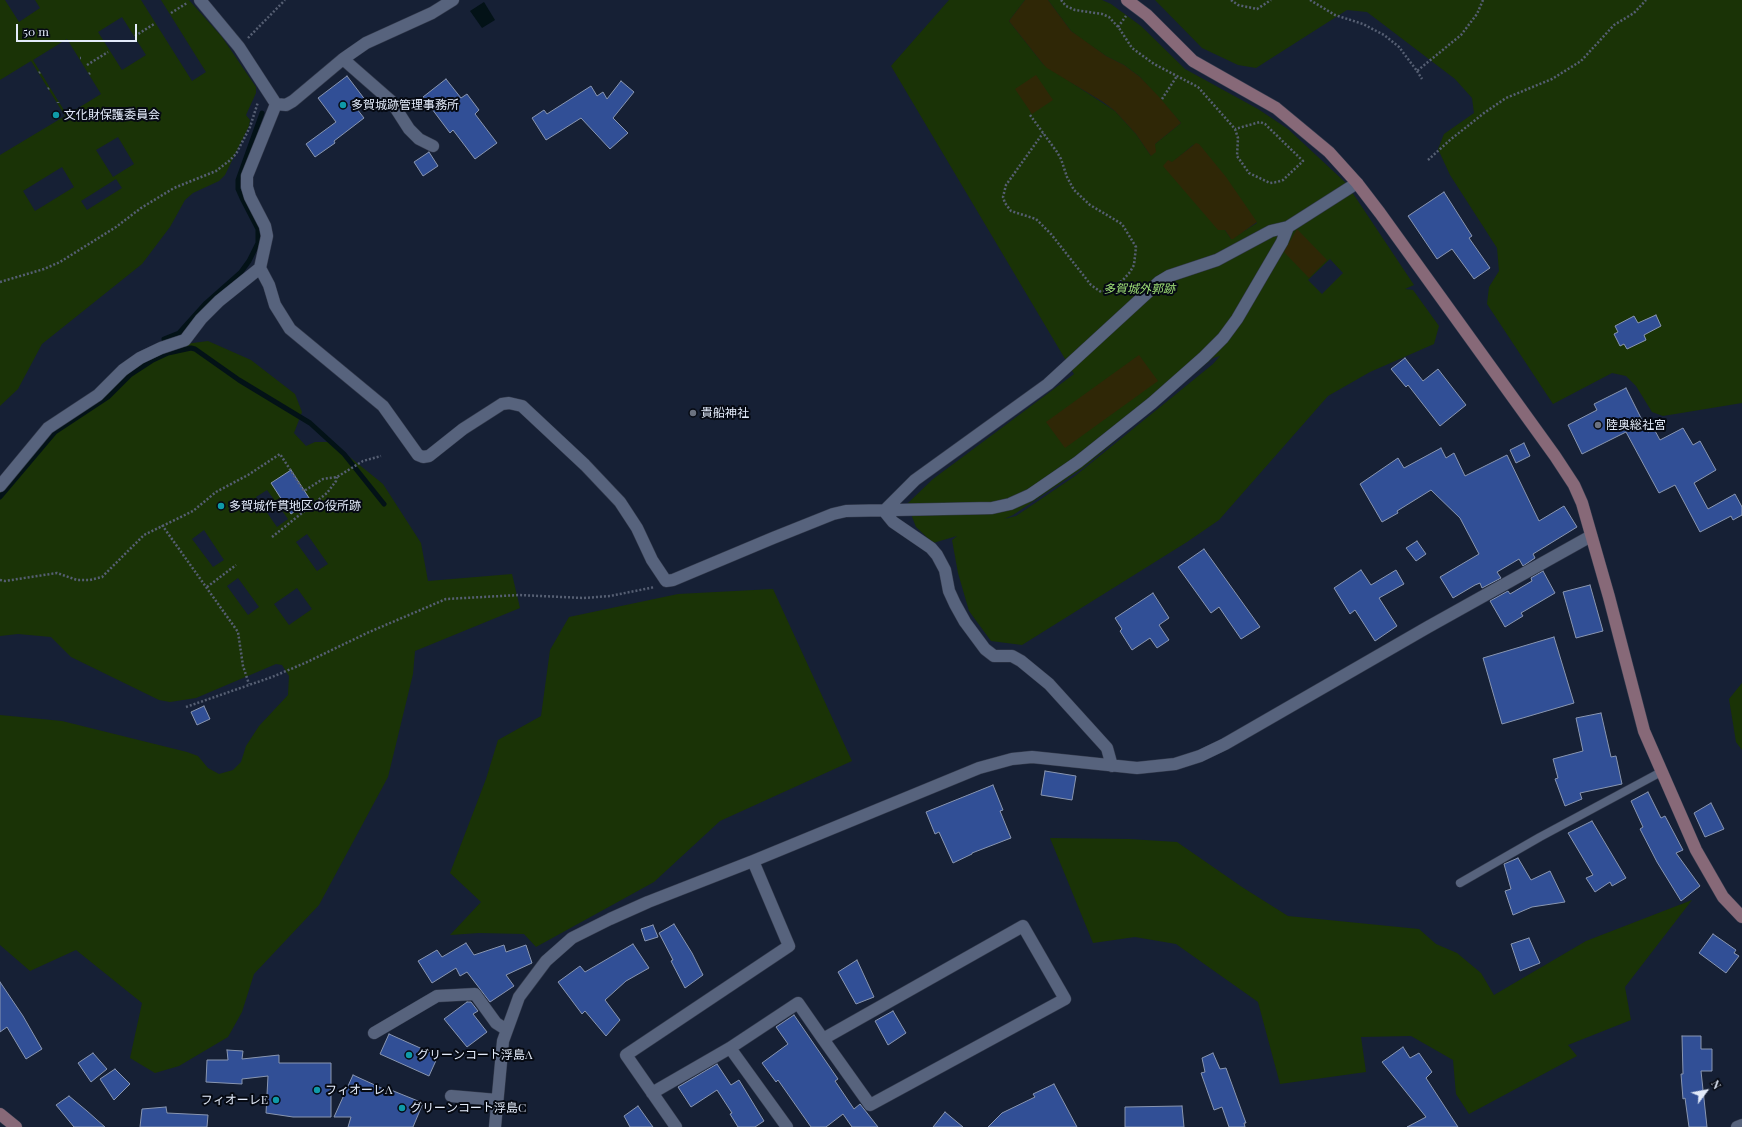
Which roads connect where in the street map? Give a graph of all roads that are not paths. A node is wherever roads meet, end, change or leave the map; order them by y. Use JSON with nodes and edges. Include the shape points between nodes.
{"nodes":[{"id":1,"x":200,"y":0,"type":"edge"},
{"id":2,"x":454,"y":0,"type":"edge"},
{"id":3,"x":1127,"y":0,"type":"edge"},
{"id":4,"x":343,"y":59,"type":"junction"},
{"id":5,"x":276,"y":104,"type":"junction"},
{"id":6,"x":433,"y":146,"type":"dead end"},
{"id":7,"x":1357,"y":183,"type":"junction"},
{"id":8,"x":1288,"y":227,"type":"junction"},
{"id":9,"x":260,"y":268,"type":"junction"},
{"id":10,"x":0,"y":486,"type":"edge"},
{"id":11,"x":884,"y":511,"type":"junction"},
{"id":12,"x":1591,"y":536,"type":"junction"},
{"id":13,"x":1112,"y":766,"type":"junction"},
{"id":14,"x":1661,"y":772,"type":"junction"},
{"id":15,"x":753,"y":861,"type":"junction"},
{"id":16,"x":1460,"y":883,"type":"dead end"},
{"id":17,"x":1742,"y":917,"type":"edge"},
{"id":18,"x":507,"y":1030,"type":"junction"},
{"id":19,"x":374,"y":1033,"type":"dead end"},
{"id":20,"x":824,"y":1039,"type":"junction"},
{"id":21,"x":730,"y":1048,"type":"junction"},
{"id":22,"x":652,"y":1093,"type":"junction"},
{"id":23,"x":451,"y":1096,"type":"dead end"},
{"id":24,"x":497,"y":1100,"type":"junction"},
{"id":25,"x":0,"y":1114,"type":"edge"},
{"id":26,"x":1742,"y":1125,"type":"edge"},
{"id":27,"x":16,"y":1127,"type":"edge"},
{"id":28,"x":494,"y":1127,"type":"edge"},
{"id":29,"x":676,"y":1127,"type":"edge"},
{"id":30,"x":787,"y":1127,"type":"edge"},
{"id":31,"x":1736,"y":1127,"type":"edge"}],
"edges":[{"from":1,"to":5,"type":"street","via":[[239,47]]},
{"from":2,"to":4,"type":"street","via":[[432,13],[366,43]]},
{"from":3,"to":7,"type":"street","via":[[1147,15],[1193,61],[1276,108],[1295,122],[1329,152]]},
{"from":4,"to":5,"type":"street","via":[[293,101],[286,105]]},
{"from":4,"to":6,"type":"street","via":[[391,101],[409,129],[419,139]]},
{"from":5,"to":9,"type":"street","via":[[247,176],[250,197],[265,226],[267,236]]},
{"from":7,"to":8,"type":"street"},
{"from":7,"to":12,"type":"street","via":[[1555,456],[1574,485]]},
{"from":8,"to":11,"type":"street","via":[[1271,232],[1217,260],[1169,276],[1159,282],[1048,384],[915,480]]},
{"from":8,"to":11,"type":"street","via":[[1282,242],[1237,319],[1223,338],[1152,403],[1078,462],[1030,495],[1010,504],[992,508]]},
{"from":9,"to":10,"type":"street","via":[[219,301],[185,340],[140,358],[123,370],[98,395],[48,428]]},
{"from":9,"to":11,"type":"street","via":[[275,305],[290,329],[383,406],[418,455],[429,456],[463,429],[502,404],[522,406],[620,502],[666,581],[833,514],[846,511]]},
{"from":11,"to":13,"type":"street","via":[[893,522],[937,555],[945,570],[949,591],[955,604],[985,649],[994,656],[1012,656],[1049,684],[1107,748]]},
{"from":12,"to":13,"type":"street","via":[[1225,744],[1175,764],[1137,768]]},
{"from":12,"to":14,"type":"street","via":[[1644,731]]},
{"from":13,"to":15,"type":"street","via":[[1032,757],[1005,761],[979,768]]},
{"from":14,"to":16,"type":"lane"},
{"from":14,"to":17,"type":"street","via":[[1696,850],[1723,897]]},
{"from":15,"to":18,"type":"street","via":[[648,902],[572,938],[546,961],[519,997]]},
{"from":15,"to":22,"type":"street","via":[[789,946],[626,1055]]},
{"from":18,"to":19,"type":"street","via":[[496,1023],[475,994],[437,996]]},
{"from":18,"to":24,"type":"street","via":[[503,1041]]},
{"from":20,"to":20,"type":"street","via":[[870,1106],[1065,999],[1023,926]]},
{"from":20,"to":21,"type":"street","via":[[798,1003]]},
{"from":21,"to":22,"type":"street"},
{"from":21,"to":30,"type":"street"},
{"from":22,"to":29,"type":"street"},
{"from":23,"to":24,"type":"street"},
{"from":24,"to":28,"type":"street"},
{"from":25,"to":27,"type":"street"},
{"from":26,"to":31,"type":"street"}]}
